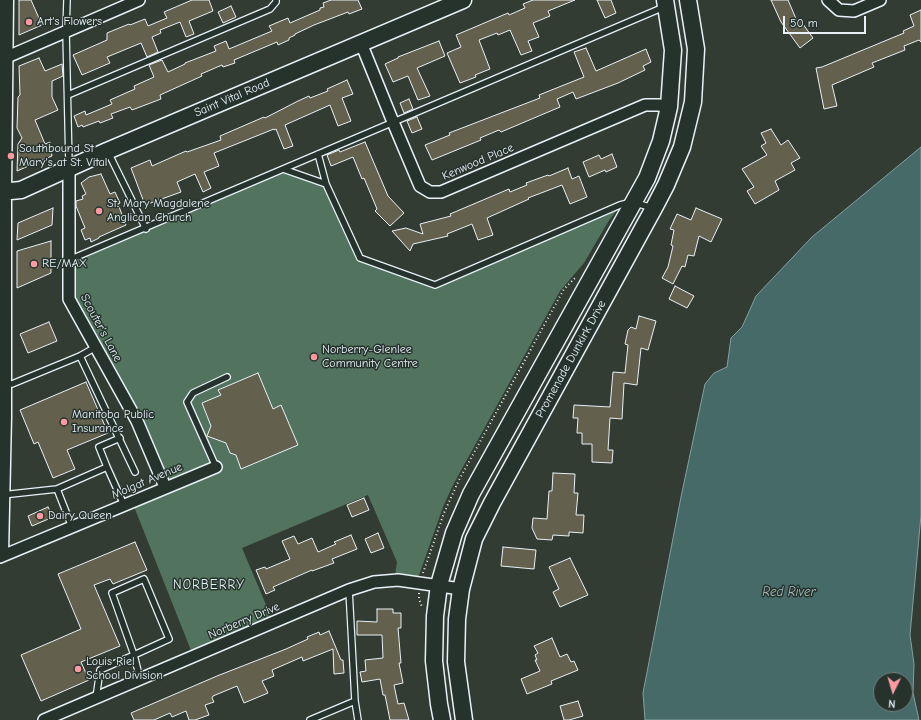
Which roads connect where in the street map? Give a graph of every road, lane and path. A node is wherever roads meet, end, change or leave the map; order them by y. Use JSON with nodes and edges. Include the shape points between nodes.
{"nodes":[{"id":1,"x":5,"y":0,"type":"edge"},
{"id":2,"x":68,"y":0,"type":"edge"},
{"id":3,"x":139,"y":0,"type":"edge"},
{"id":4,"x":276,"y":0,"type":"edge"},
{"id":5,"x":463,"y":0,"type":"edge"},
{"id":6,"x":688,"y":0,"type":"edge"},
{"id":7,"x":828,"y":0,"type":"edge"},
{"id":8,"x":880,"y":0,"type":"edge"},
{"id":9,"x":666,"y":3,"type":"edge"},
{"id":10,"x":66,"y":31,"type":"junction"},
{"id":11,"x":361,"y":43,"type":"junction"},
{"id":12,"x":2,"y":59,"type":"edge"},
{"id":13,"x":68,"y":95,"type":"junction"},
{"id":14,"x":669,"y":107,"type":"junction"},
{"id":15,"x":393,"y":122,"type":"junction"},
{"id":16,"x":107,"y":151,"type":"junction"},
{"id":17,"x":318,"y":154,"type":"junction"},
{"id":18,"x":69,"y":168,"type":"junction"},
{"id":19,"x":284,"y":169,"type":"junction"},
{"id":20,"x":326,"y":184,"type":"junction"},
{"id":21,"x":1,"y":192,"type":"edge"},
{"id":22,"x":632,"y":202,"type":"junction"},
{"id":23,"x":654,"y":208,"type":"junction"},
{"id":24,"x":146,"y":229,"type":"junction"},
{"id":25,"x":69,"y":260,"type":"junction"},
{"id":26,"x":1,"y":271,"type":"edge"},
{"id":27,"x":579,"y":273,"type":"dead end"},
{"id":28,"x":96,"y":347,"type":"junction"},
{"id":29,"x":80,"y":356,"type":"junction"},
{"id":30,"x":227,"y":377,"type":"dead end"},
{"id":31,"x":3,"y":384,"type":"junction"},
{"id":32,"x":1,"y":416,"type":"edge"},
{"id":33,"x":120,"y":438,"type":"junction"},
{"id":34,"x":107,"y":467,"type":"junction"},
{"id":35,"x":216,"y":467,"type":"joint"},
{"id":36,"x":135,"y":472,"type":"dead end"},
{"id":37,"x":165,"y":487,"type":"junction"},
{"id":38,"x":58,"y":489,"type":"junction"},
{"id":39,"x":1,"y":495,"type":"edge"},
{"id":40,"x":124,"y":505,"type":"junction"},
{"id":41,"x":444,"y":513,"type":"dead end"},
{"id":42,"x":72,"y":527,"type":"junction"},
{"id":43,"x":0,"y":553,"type":"edge"},
{"id":44,"x":0,"y":557,"type":"edge"},
{"id":45,"x":439,"y":585,"type":"junction"},
{"id":46,"x":461,"y":589,"type":"junction"},
{"id":47,"x":348,"y":590,"type":"junction"},
{"id":48,"x":134,"y":655,"type":"junction"},
{"id":49,"x":140,"y":679,"type":"junction"},
{"id":50,"x":96,"y":698,"type":"junction"},
{"id":51,"x":354,"y":701,"type":"junction"},
{"id":52,"x":62,"y":716,"type":"edge"},
{"id":53,"x":44,"y":720,"type":"edge"},
{"id":54,"x":310,"y":720,"type":"edge"},
{"id":55,"x":358,"y":720,"type":"edge"},
{"id":56,"x":442,"y":720,"type":"edge"},
{"id":57,"x":464,"y":720,"type":"edge"}],
"edges":[{"from":1,"to":12,"type":"main road"},
{"from":2,"to":10,"type":"lane"},
{"from":3,"to":10,"type":"street"},
{"from":4,"to":13,"type":"lane","via":[[270,9]]},
{"from":5,"to":11,"type":"main road","name":"Saint Vital Road"},
{"from":6,"to":23,"type":"main road","name":"Promenade Dunkirk Drive","via":[[696,49],[692,102],[682,147]]},
{"from":7,"to":8,"type":"street","via":[[839,10],[854,11]]},
{"from":9,"to":14,"type":"main road","name":"Promenade Dunkirk Drive","via":[[673,50]]},
{"from":9,"to":15,"type":"lane"},
{"from":10,"to":12,"type":"street"},
{"from":10,"to":13,"type":"lane"},
{"from":11,"to":15,"type":"street","name":"Kenwood Place"},
{"from":11,"to":16,"type":"main road","name":"Saint Vital Road"},
{"from":12,"to":21,"type":"main road"},
{"from":13,"to":18,"type":"lane"},
{"from":14,"to":15,"type":"street","name":"Kenwood Place","via":[[645,105],[441,192],[430,192],[420,186]]},
{"from":14,"to":22,"type":"main road","name":"Promenade Dunkirk Drive","via":[[661,142],[646,178]]},
{"from":15,"to":17,"type":"lane"},
{"from":16,"to":18,"type":"main road","name":"Saint Vital Road"},
{"from":16,"to":24,"type":"lane"},
{"from":17,"to":19,"type":"lane"},
{"from":17,"to":20,"type":"lane"},
{"from":18,"to":21,"type":"main road","name":"Saint Vital Road","via":[[21,190]]},
{"from":18,"to":25,"type":"street","name":"Scouter's Lane"},
{"from":19,"to":20,"type":"lane"},
{"from":19,"to":24,"type":"lane"},
{"from":20,"to":22,"type":"lane","via":[[360,258],[435,285]]},
{"from":21,"to":26,"type":"main road"},
{"from":22,"to":23,"type":"lane"},
{"from":22,"to":45,"type":"main road","name":"Promenade Dunkirk Drive","via":[[471,494],[454,533]]},
{"from":23,"to":46,"type":"main road","name":"Promenade Dunkirk Drive","via":[[492,503],[474,539]]},
{"from":24,"to":25,"type":"lane"},
{"from":25,"to":28,"type":"street","name":"Scouter's Lane","via":[[69,299]]},
{"from":26,"to":31,"type":"main road"},
{"from":27,"to":41,"type":"path","via":[[564,289],[459,480]]},
{"from":28,"to":29,"type":"lane"},
{"from":28,"to":37,"type":"street","name":"Scouter's Lane","via":[[136,421]]},
{"from":29,"to":31,"type":"lane","via":[[12,384]]},
{"from":29,"to":33,"type":"lane"},
{"from":30,"to":35,"type":"lane","via":[[193,393],[187,402]]},
{"from":31,"to":32,"type":"main road"},
{"from":32,"to":39,"type":"main road"},
{"from":33,"to":34,"type":"lane","via":[[99,447]]},
{"from":33,"to":36,"type":"lane"},
{"from":34,"to":38,"type":"lane"},
{"from":34,"to":40,"type":"lane"},
{"from":35,"to":37,"type":"street","name":"Molgat Avenue"},
{"from":37,"to":40,"type":"street","name":"Molgat Avenue"},
{"from":38,"to":39,"type":"lane"},
{"from":38,"to":42,"type":"lane"},
{"from":39,"to":43,"type":"main road"},
{"from":40,"to":42,"type":"street","name":"Molgat Avenue"},
{"from":42,"to":44,"type":"street","name":"Molgat Avenue"},
{"from":45,"to":46,"type":"street","name":"Norberry Drive"},
{"from":45,"to":47,"type":"street","name":"Norberry Drive","via":[[398,580],[374,582]]},
{"from":45,"to":56,"type":"main road","name":"Promenade Dunkirk Drive","via":[[434,661]]},
{"from":46,"to":57,"type":"main road","name":"Promenade Dunkirk Drive","via":[[456,662]]},
{"from":47,"to":49,"type":"street","name":"Norberry Drive"},
{"from":47,"to":51,"type":"lane"},
{"from":48,"to":48,"type":"lane","via":[[112,593],[144,579],[169,639]]},
{"from":48,"to":49,"type":"lane"},
{"from":48,"to":50,"type":"lane","via":[[100,670]]},
{"from":49,"to":50,"type":"street","name":"Norberry Drive"},
{"from":50,"to":52,"type":"street","name":"Norberry Drive"},
{"from":51,"to":54,"type":"lane"},
{"from":51,"to":55,"type":"lane"},
{"from":52,"to":53,"type":"street","name":"Norberry Drive"}]}
